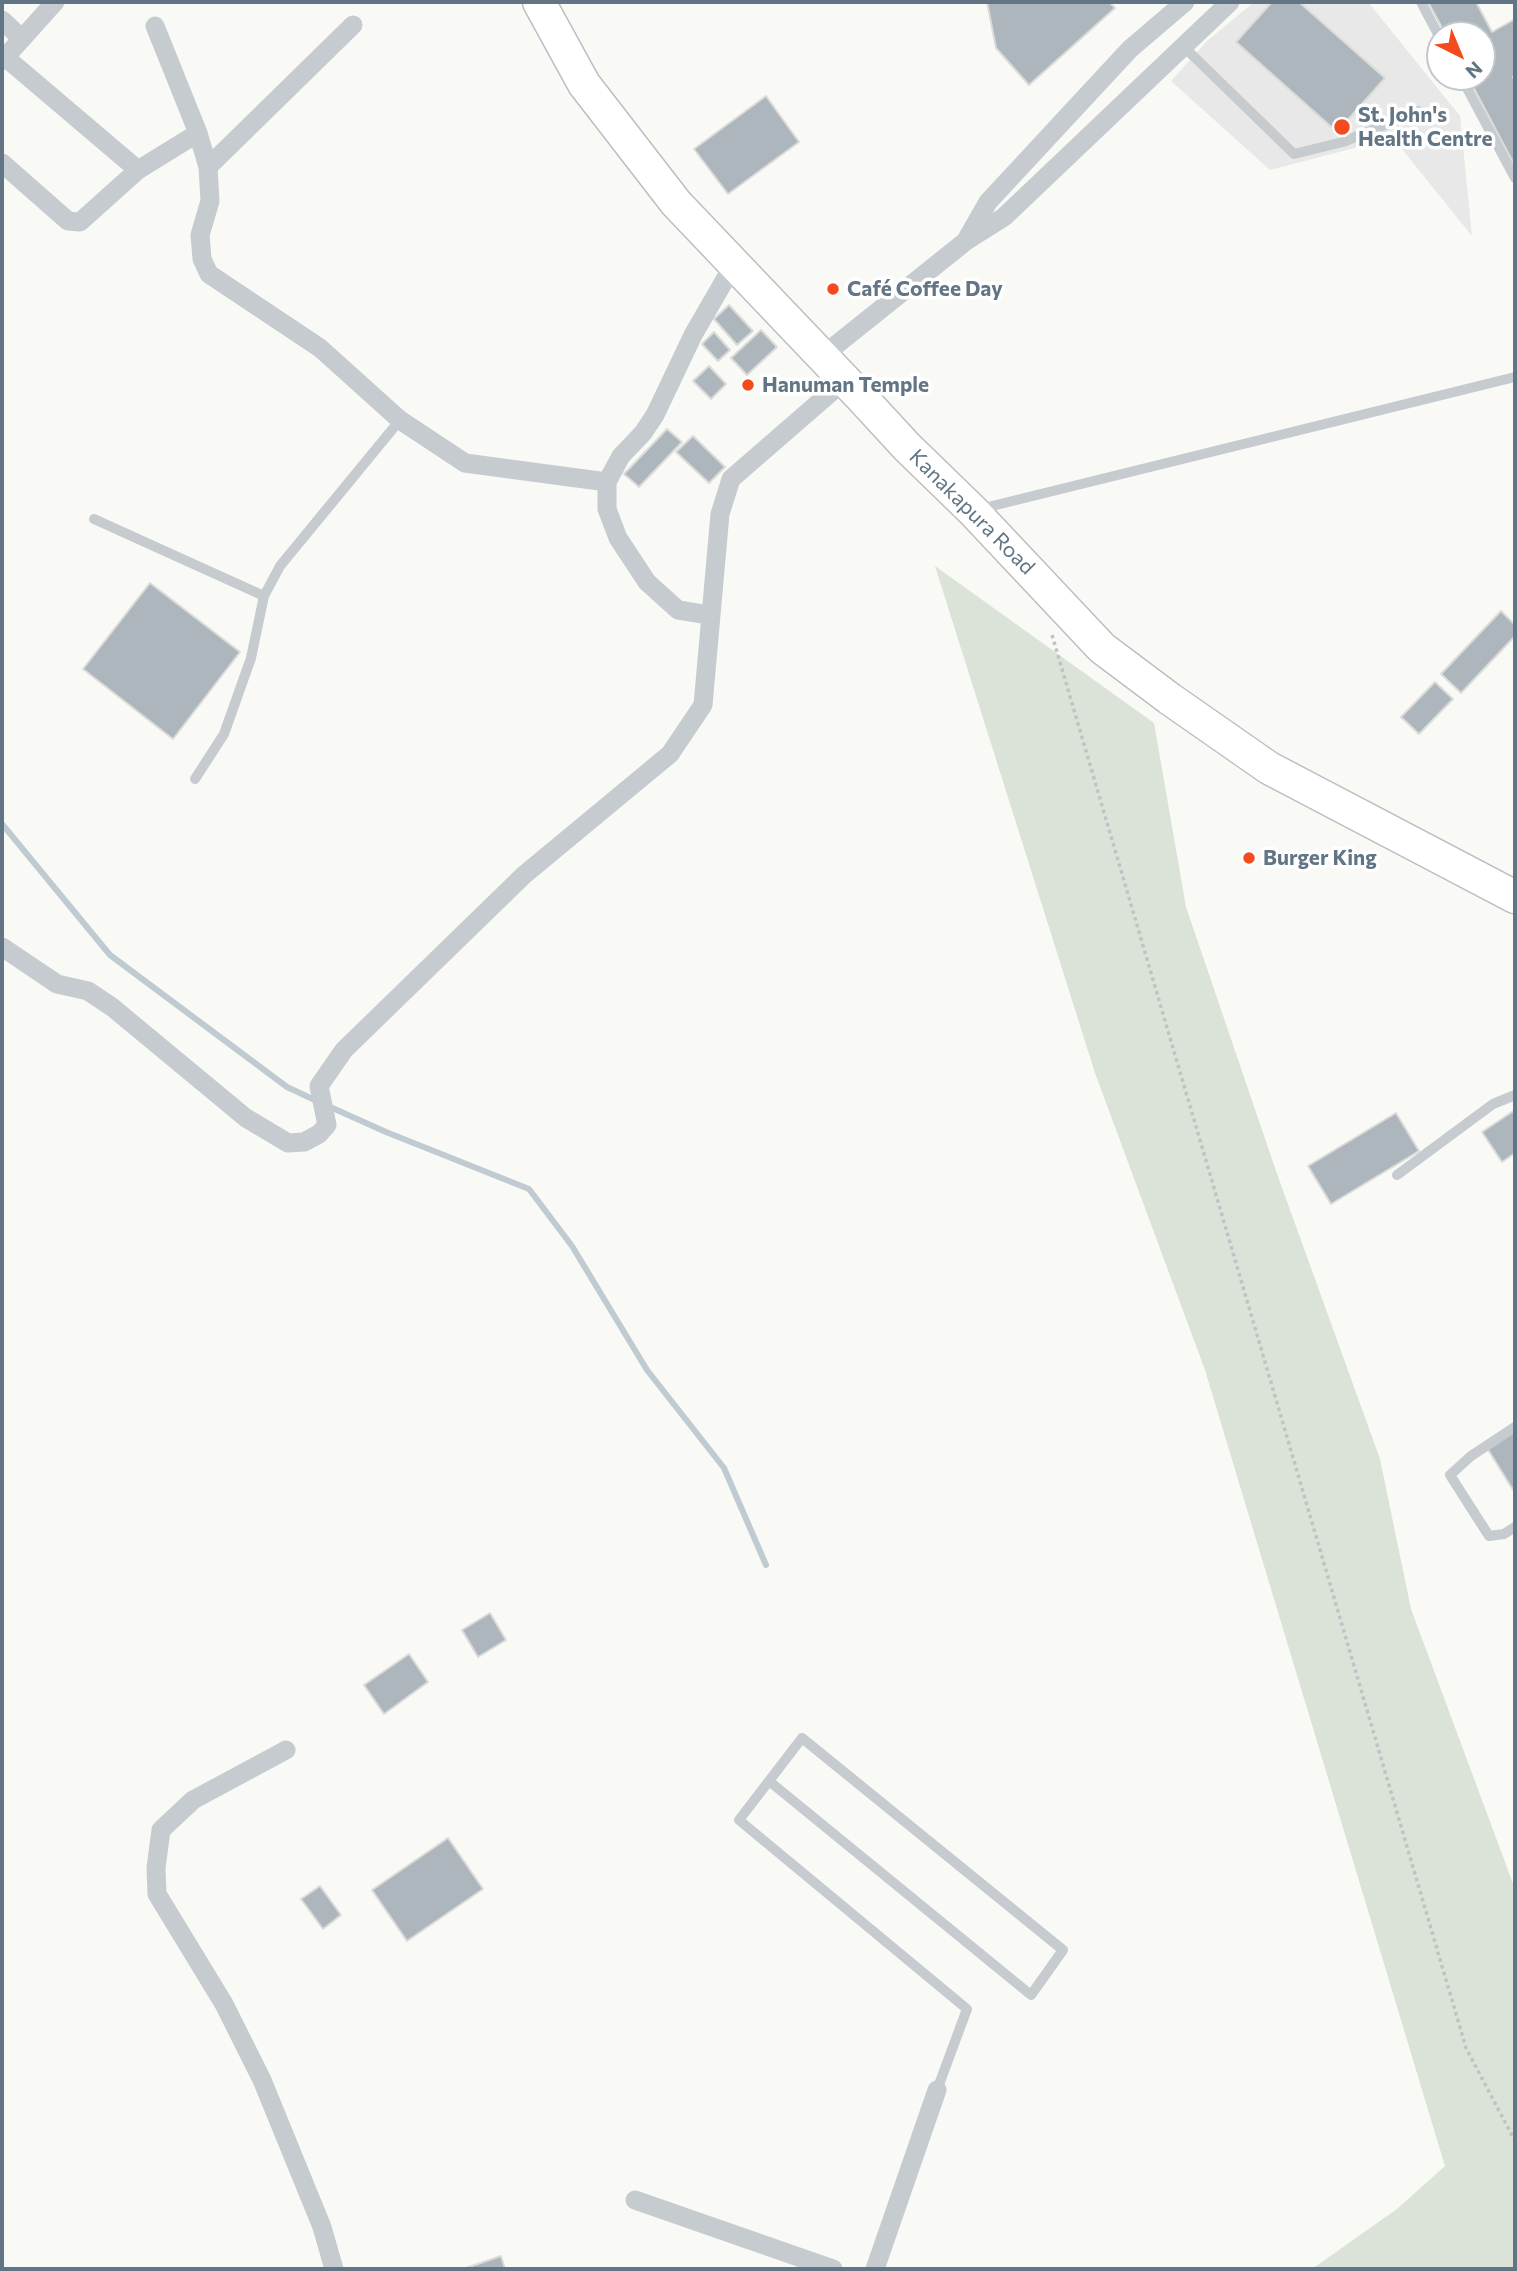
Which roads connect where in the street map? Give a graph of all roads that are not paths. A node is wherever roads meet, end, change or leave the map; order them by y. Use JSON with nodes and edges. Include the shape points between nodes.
{"nodes":[{"id":1,"x":55,"y":2,"type":"edge"},
{"id":2,"x":539,"y":2,"type":"edge"},
{"id":3,"x":1185,"y":2,"type":"edge"},
{"id":4,"x":1230,"y":2,"type":"edge"},
{"id":5,"x":1421,"y":2,"type":"edge"},
{"id":6,"x":2,"y":20,"type":"edge"},
{"id":7,"x":1431,"y":21,"type":"edge"},
{"id":8,"x":353,"y":25,"type":"dead end"},
{"id":9,"x":155,"y":26,"type":"dead end"},
{"id":10,"x":22,"y":39,"type":"junction"},
{"id":11,"x":1183,"y":46,"type":"junction"},
{"id":12,"x":1130,"y":49,"type":"junction"},
{"id":13,"x":4,"y":59,"type":"edge"},
{"id":14,"x":1155,"y":72,"type":"junction"},
{"id":15,"x":1468,"y":91,"type":"edge"},
{"id":16,"x":1419,"y":111,"type":"dead end"},
{"id":17,"x":198,"y":133,"type":"junction"},
{"id":18,"x":2,"y":163,"type":"edge"},
{"id":19,"x":208,"y":167,"type":"junction"},
{"id":20,"x":138,"y":170,"type":"junction"},
{"id":21,"x":1515,"y":178,"type":"edge"},
{"id":22,"x":966,"y":241,"type":"junction"},
{"id":23,"x":734,"y":264,"type":"junction"},
{"id":24,"x":821,"y":357,"type":"junction"},
{"id":25,"x":1515,"y":377,"type":"edge"},
{"id":26,"x":845,"y":380,"type":"junction"},
{"id":27,"x":400,"y":420,"type":"junction"},
{"id":28,"x":607,"y":482,"type":"junction"},
{"id":29,"x":973,"y":511,"type":"junction"},
{"id":30,"x":94,"y":519,"type":"dead end"},
{"id":31,"x":264,"y":596,"type":"junction"},
{"id":32,"x":709,"y":615,"type":"junction"},
{"id":33,"x":195,"y":779,"type":"dead end"},
{"id":34,"x":1515,"y":897,"type":"edge"},
{"id":35,"x":2,"y":947,"type":"edge"},
{"id":36,"x":1515,"y":1095,"type":"edge"},
{"id":37,"x":1397,"y":1175,"type":"dead end"},
{"id":38,"x":1515,"y":1427,"type":"edge"},
{"id":39,"x":1515,"y":1527,"type":"edge"},
{"id":40,"x":286,"y":1751,"type":"dead end"},
{"id":41,"x":769,"y":1781,"type":"junction"},
{"id":42,"x":937,"y":2090,"type":"joint"},
{"id":43,"x":635,"y":2200,"type":"dead end"},
{"id":44,"x":334,"y":2269,"type":"edge"},
{"id":45,"x":833,"y":2269,"type":"edge"},
{"id":46,"x":875,"y":2269,"type":"edge"}],
"edges":[{"from":1,"to":10,"type":"street"},
{"from":2,"to":23,"type":"highway","name":"Kanakapura Road","via":[[584,84],[676,203]]},
{"from":3,"to":12,"type":"street"},
{"from":4,"to":11,"type":"street"},
{"from":5,"to":7,"type":"lane"},
{"from":6,"to":10,"type":"street"},
{"from":8,"to":19,"type":"street"},
{"from":9,"to":17,"type":"street"},
{"from":10,"to":13,"type":"street"},
{"from":11,"to":14,"type":"street"},
{"from":11,"to":16,"type":"lane","via":[[1294,154],[1343,142]]},
{"from":12,"to":14,"type":"street"},
{"from":12,"to":22,"type":"street","via":[[988,202]]},
{"from":13,"to":20,"type":"street"},
{"from":14,"to":22,"type":"street","via":[[1004,217]]},
{"from":15,"to":21,"type":"lane"},
{"from":17,"to":19,"type":"street"},
{"from":17,"to":20,"type":"street"},
{"from":18,"to":20,"type":"street","via":[[68,221],[80,222]]},
{"from":19,"to":27,"type":"street","via":[[210,201],[200,235],[209,274],[320,348]]},
{"from":22,"to":24,"type":"street"},
{"from":23,"to":24,"type":"highway","name":"Kanakapura Road"},
{"from":23,"to":28,"type":"street","via":[[655,415],[621,456]]},
{"from":24,"to":26,"type":"highway","name":"Kanakapura Road"},
{"from":25,"to":29,"type":"lane"},
{"from":26,"to":29,"type":"highway","name":"Kanakapura Road"},
{"from":26,"to":32,"type":"street","via":[[731,479],[720,514]]},
{"from":27,"to":28,"type":"street","via":[[465,463]]},
{"from":27,"to":31,"type":"lane","via":[[280,566]]},
{"from":28,"to":32,"type":"street","via":[[607,509],[618,538],[647,582],[678,610]]},
{"from":29,"to":34,"type":"highway","name":"Kanakapura Road","via":[[1102,648],[1170,699],[1269,768]]},
{"from":30,"to":31,"type":"lane"},
{"from":31,"to":33,"type":"lane","via":[[251,659],[224,734]]},
{"from":32,"to":35,"type":"street","via":[[703,705],[670,754],[524,875],[344,1050],[318,1086],[327,1125],[304,1142],[288,1143],[246,1118],[112,1007],[88,991],[57,984]]},
{"from":36,"to":37,"type":"lane","via":[[1493,1104]]},
{"from":38,"to":39,"type":"lane","via":[[1471,1455],[1450,1475],[1489,1536]]},
{"from":40,"to":44,"type":"street","via":[[193,1800],[161,1830],[158,1894],[224,2004],[262,2080],[322,2227]]},
{"from":41,"to":41,"type":"lane","via":[[802,1738],[1063,1950],[1031,1995]]},
{"from":41,"to":42,"type":"lane","via":[[739,1819],[967,2009]]},
{"from":42,"to":46,"type":"street"},
{"from":43,"to":45,"type":"street"}]}
